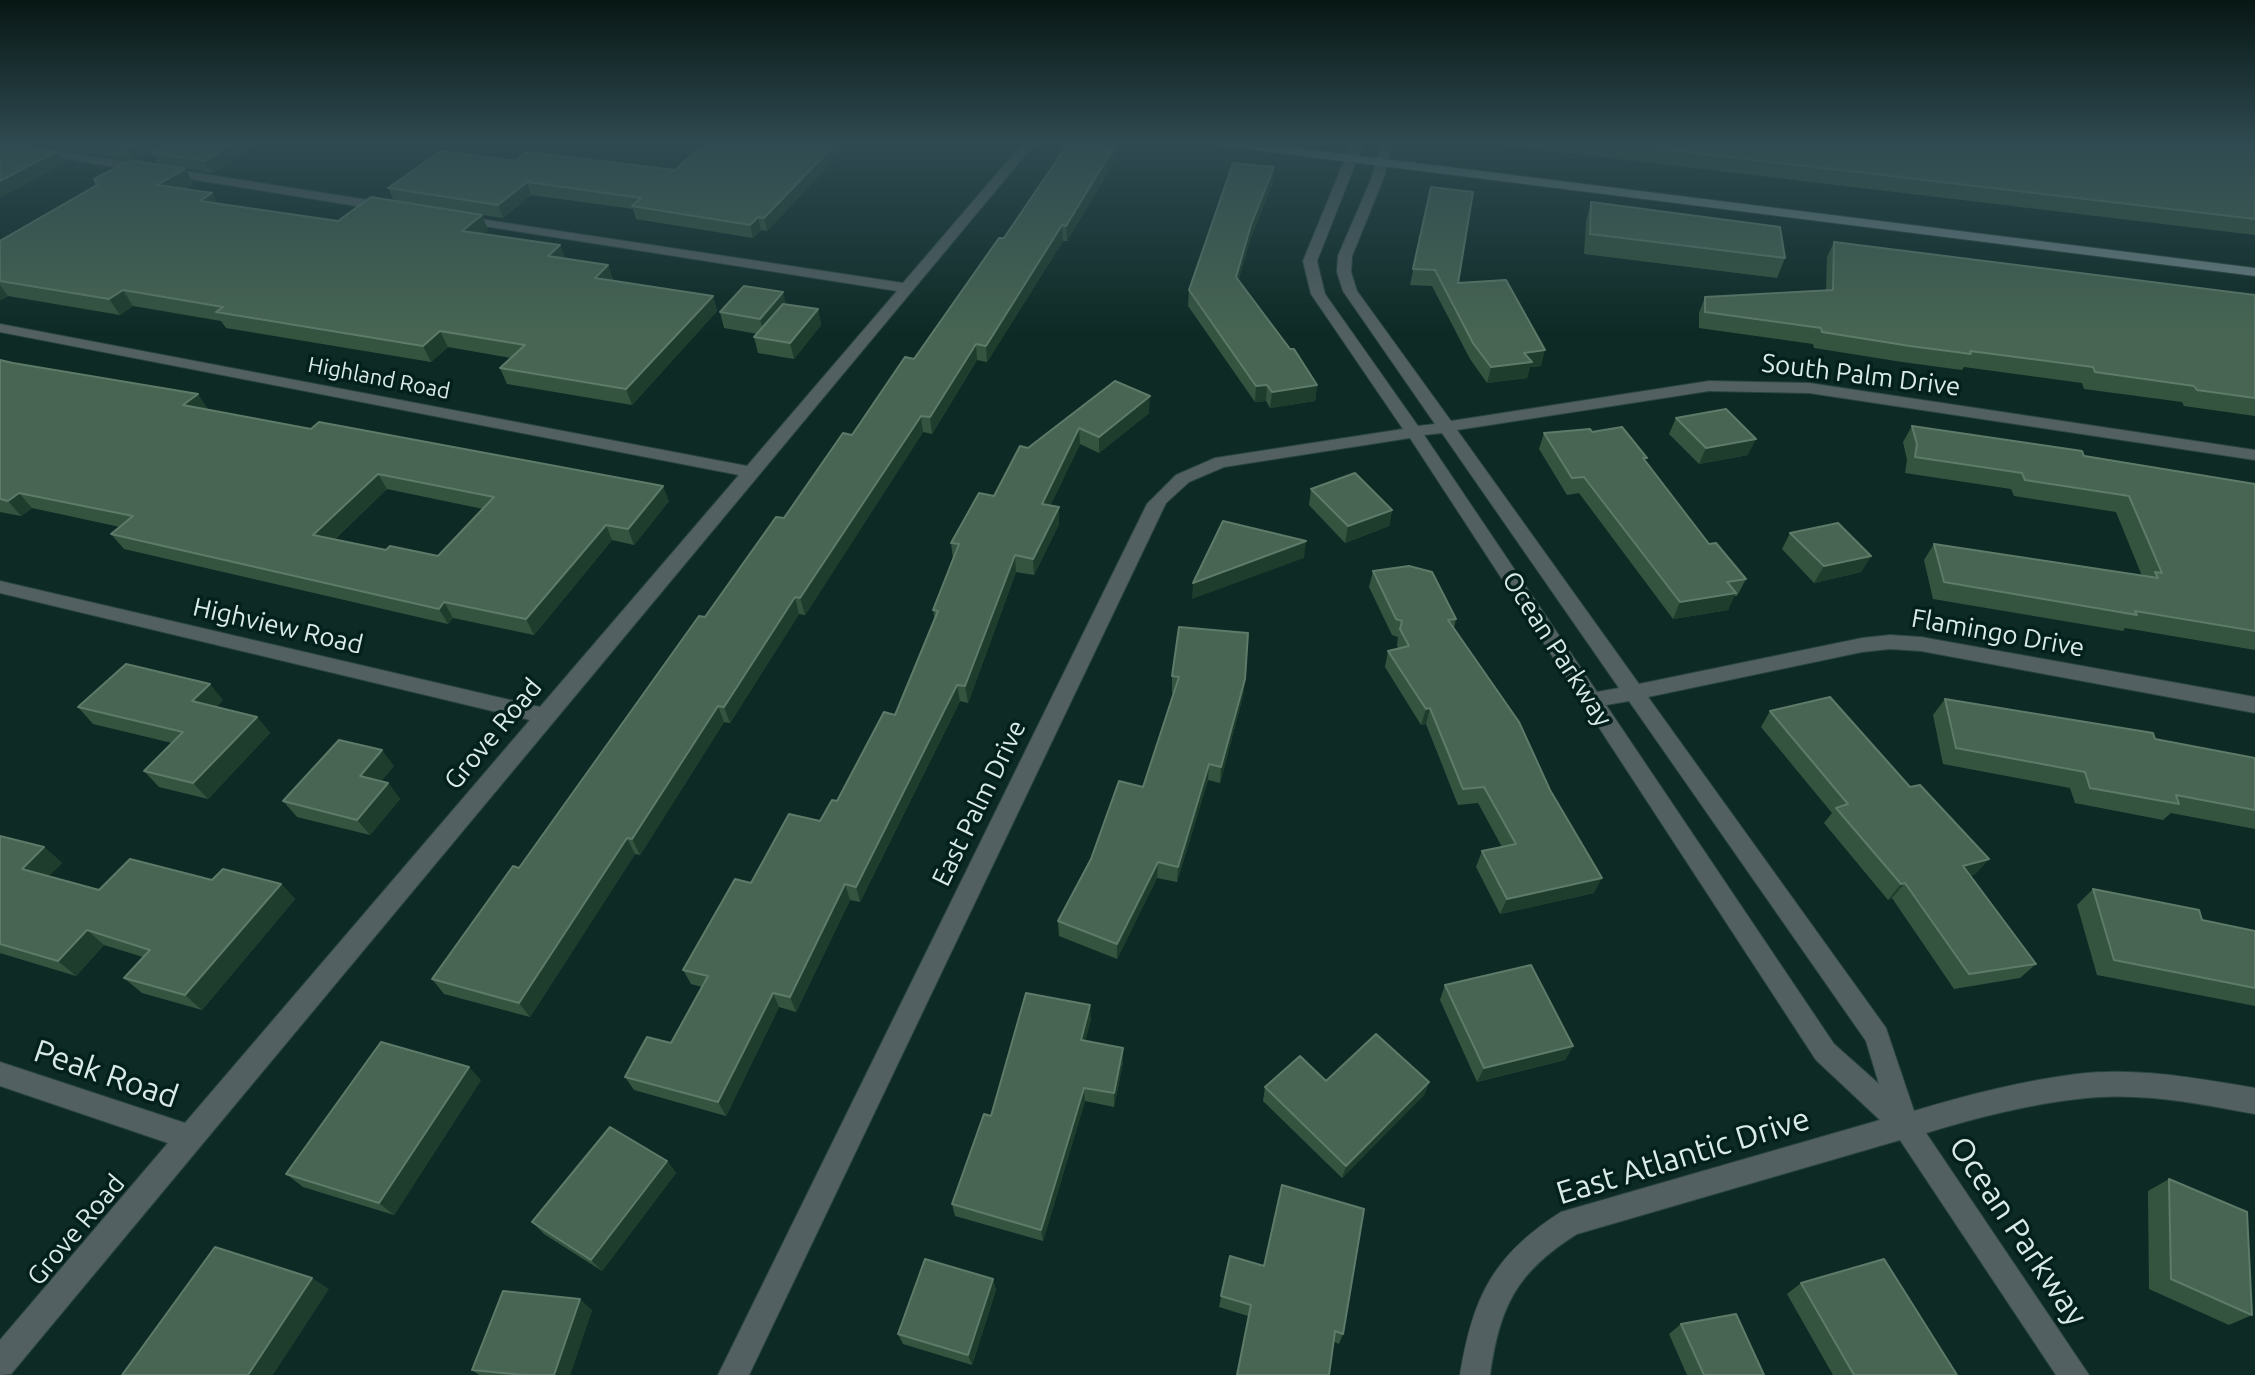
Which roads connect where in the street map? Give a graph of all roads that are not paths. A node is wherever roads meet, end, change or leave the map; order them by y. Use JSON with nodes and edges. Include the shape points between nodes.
{"nodes":[{"id":1,"x":378,"y":206,"type":"edge"},
{"id":2,"x":976,"y":206,"type":"edge"},
{"id":3,"x":1332,"y":206,"type":"edge"},
{"id":4,"x":1365,"y":206,"type":"edge"},
{"id":5,"x":1733,"y":206,"type":"edge"},
{"id":6,"x":402,"y":210,"type":"edge"},
{"id":7,"x":449,"y":217,"type":"edge"},
{"id":8,"x":2255,"y":272,"type":"edge"},
{"id":9,"x":907,"y":288,"type":"junction"},
{"id":10,"x":0,"y":328,"type":"edge"},
{"id":11,"x":1448,"y":426,"type":"junction"},
{"id":12,"x":1414,"y":432,"type":"junction"},
{"id":13,"x":2255,"y":455,"type":"edge"},
{"id":14,"x":750,"y":472,"type":"junction"},
{"id":15,"x":0,"y":587,"type":"edge"},
{"id":16,"x":1634,"y":692,"type":"junction"},
{"id":17,"x":1591,"y":701,"type":"junction"},
{"id":18,"x":2255,"y":705,"type":"edge"},
{"id":19,"x":544,"y":716,"type":"junction"},
{"id":20,"x":0,"y":1074,"type":"edge"},
{"id":21,"x":2255,"y":1101,"type":"edge"},
{"id":22,"x":1905,"y":1125,"type":"junction"},
{"id":23,"x":191,"y":1138,"type":"junction"},
{"id":24,"x":0,"y":1363,"type":"edge"},
{"id":25,"x":733,"y":1375,"type":"edge"},
{"id":26,"x":1475,"y":1375,"type":"edge"},
{"id":27,"x":2074,"y":1375,"type":"edge"}],
"edges":[{"from":1,"to":6,"type":"street"},
{"from":2,"to":9,"type":"street","name":"Grove Road"},
{"from":3,"to":12,"type":"street","name":"Ocean Parkway","via":[[1313,251],[1310,271],[1318,294]]},
{"from":4,"to":11,"type":"street","name":"Ocean Parkway","via":[[1345,256],[1350,291]]},
{"from":5,"to":8,"type":"street"},
{"from":7,"to":9,"type":"street"},
{"from":9,"to":14,"type":"street","name":"Grove Road"},
{"from":10,"to":14,"type":"street","name":"Highland Road"},
{"from":11,"to":12,"type":"street","name":"South Palm Drive"},
{"from":11,"to":13,"type":"street","name":"South Palm Drive","via":[[1709,386],[1776,385]]},
{"from":11,"to":16,"type":"street","name":"Ocean Parkway"},
{"from":12,"to":17,"type":"street","name":"Ocean Parkway"},
{"from":12,"to":25,"type":"street","name":"East Palm Drive","via":[[1221,462],[1179,479],[1163,492]]},
{"from":14,"to":19,"type":"street","name":"Grove Road"},
{"from":15,"to":19,"type":"street","name":"Highview Road"},
{"from":16,"to":17,"type":"street","name":"Flamingo Drive"},
{"from":16,"to":18,"type":"street","name":"Flamingo Drive","via":[[1890,642]]},
{"from":16,"to":22,"type":"street","name":"Ocean Parkway","via":[[1877,1036]]},
{"from":17,"to":22,"type":"street","name":"Ocean Parkway","via":[[1825,1052]]},
{"from":19,"to":23,"type":"street","name":"Grove Road"},
{"from":20,"to":23,"type":"street","name":"Peak Road"},
{"from":21,"to":22,"type":"street","name":"East Atlantic Drive","via":[[2182,1088],[2079,1086],[1991,1101]]},
{"from":22,"to":26,"type":"street","name":"East Atlantic Drive","via":[[1571,1222],[1537,1242],[1508,1270],[1488,1309]]},
{"from":22,"to":27,"type":"street","name":"Ocean Parkway"},
{"from":23,"to":24,"type":"street","name":"Grove Road"}]}
